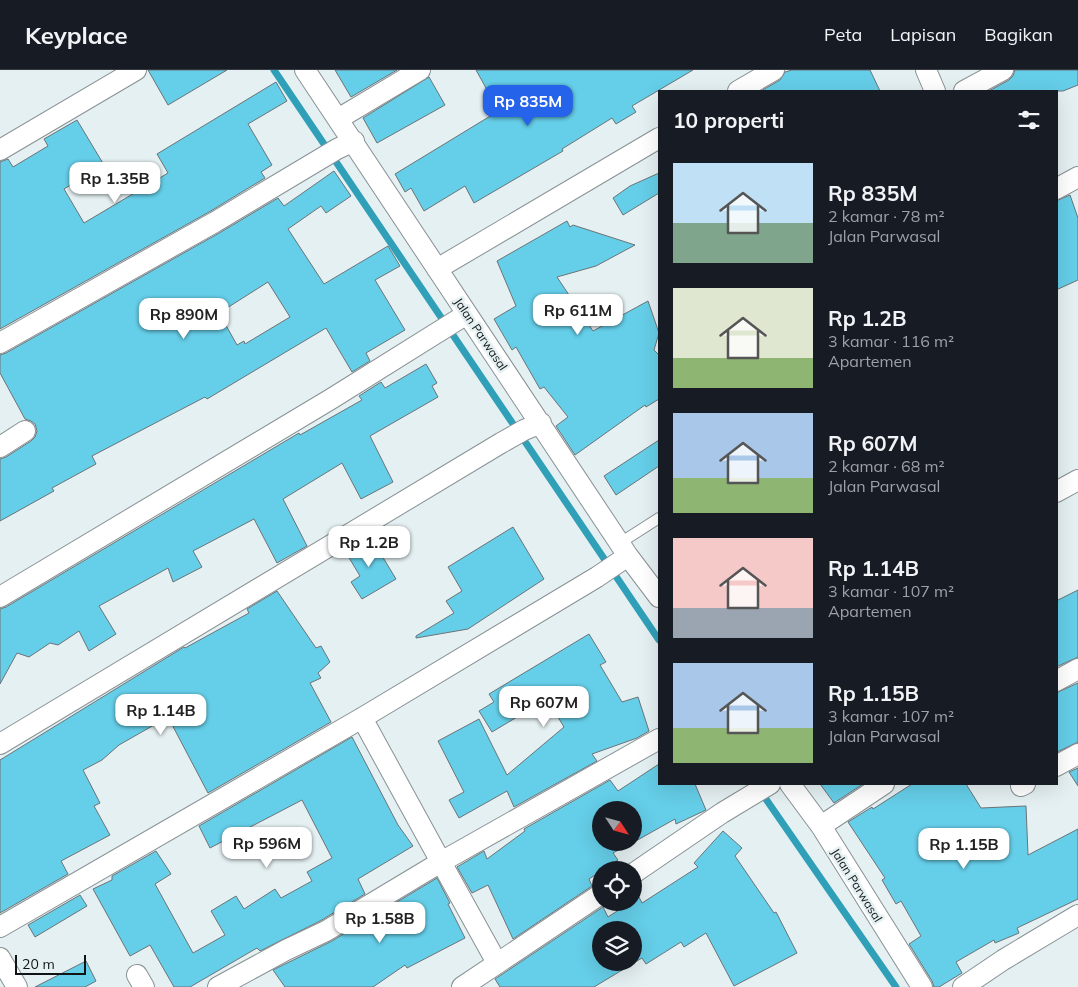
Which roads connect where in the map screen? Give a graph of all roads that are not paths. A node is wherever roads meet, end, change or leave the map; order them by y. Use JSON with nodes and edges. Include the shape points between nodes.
{"nodes":[{"id":1,"x":136,"y":70,"type":"edge"},
{"id":2,"x":305,"y":70,"type":"edge"},
{"id":3,"x":420,"y":70,"type":"edge"},
{"id":4,"x":774,"y":70,"type":"edge"},
{"id":5,"x":926,"y":70,"type":"edge"},
{"id":6,"x":1003,"y":70,"type":"edge"},
{"id":7,"x":740,"y":90,"type":"edge"},
{"id":8,"x":935,"y":90,"type":"edge"},
{"id":9,"x":966,"y":90,"type":"edge"},
{"id":10,"x":338,"y":119,"type":"junction"},
{"id":11,"x":658,"y":139,"type":"edge"},
{"id":12,"x":345,"y":145,"type":"junction"},
{"id":13,"x":0,"y":150,"type":"edge"},
{"id":14,"x":1078,"y":177,"type":"edge"},
{"id":15,"x":1058,"y":188,"type":"edge"},
{"id":16,"x":437,"y":269,"type":"junction"},
{"id":17,"x":460,"y":319,"type":"junction"},
{"id":18,"x":0,"y":343,"type":"edge"},
{"id":19,"x":532,"y":427,"type":"junction"},
{"id":20,"x":25,"y":431,"type":"dead end"},
{"id":21,"x":0,"y":447,"type":"edge"},
{"id":22,"x":1078,"y":480,"type":"edge"},
{"id":23,"x":1058,"y":491,"type":"edge"},
{"id":24,"x":658,"y":519,"type":"edge"},
{"id":25,"x":623,"y":552,"type":"junction"},
{"id":26,"x":658,"y":596,"type":"edge"},
{"id":27,"x":0,"y":597,"type":"edge"},
{"id":28,"x":362,"y":718,"type":"junction"},
{"id":29,"x":658,"y":739,"type":"edge"},
{"id":30,"x":0,"y":744,"type":"edge"},
{"id":31,"x":1078,"y":754,"type":"edge"},
{"id":32,"x":1058,"y":765,"type":"edge"},
{"id":33,"x":768,"y":785,"type":"edge"},
{"id":34,"x":791,"y":785,"type":"edge"},
{"id":35,"x":882,"y":785,"type":"edge"},
{"id":36,"x":821,"y":826,"type":"junction"},
{"id":37,"x":441,"y":862,"type":"junction"},
{"id":38,"x":642,"y":868,"type":"edge"},
{"id":39,"x":592,"y":900,"type":"edge"},
{"id":40,"x":1078,"y":915,"type":"edge"},
{"id":41,"x":0,"y":927,"type":"edge"},
{"id":42,"x":0,"y":958,"type":"edge"},
{"id":43,"x":498,"y":963,"type":"junction"},
{"id":44,"x":17,"y":987,"type":"edge"},
{"id":45,"x":218,"y":987,"type":"edge"},
{"id":46,"x":462,"y":987,"type":"edge"},
{"id":47,"x":920,"y":987,"type":"edge"},
{"id":48,"x":963,"y":987,"type":"edge"}],
"edges":[{"from":1,"to":13,"type":"street"},
{"from":2,"to":10,"type":"street","name":"Jalan Parwasal"},
{"from":3,"to":10,"type":"street"},
{"from":4,"to":7,"type":"street"},
{"from":5,"to":8,"type":"street"},
{"from":6,"to":9,"type":"street"},
{"from":10,"to":12,"type":"street","name":"Jalan Parwasal"},
{"from":11,"to":16,"type":"street"},
{"from":12,"to":16,"type":"street","name":"Jalan Parwasal"},
{"from":12,"to":18,"type":"street"},
{"from":14,"to":15,"type":"street"},
{"from":16,"to":17,"type":"street","name":"Jalan Parwasal"},
{"from":17,"to":19,"type":"street","name":"Jalan Parwasal"},
{"from":17,"to":27,"type":"street"},
{"from":19,"to":25,"type":"street","name":"Jalan Parwasal"},
{"from":19,"to":30,"type":"street"},
{"from":20,"to":21,"type":"street"},
{"from":22,"to":23,"type":"street"},
{"from":24,"to":25,"type":"lane"},
{"from":25,"to":26,"type":"street","name":"Jalan Parwasal"},
{"from":25,"to":28,"type":"street","via":[[597,577]]},
{"from":28,"to":37,"type":"street"},
{"from":28,"to":41,"type":"street"},
{"from":29,"to":37,"type":"street"},
{"from":31,"to":32,"type":"street"},
{"from":33,"to":38,"type":"street"},
{"from":34,"to":36,"type":"street","name":"Jalan Parwasal"},
{"from":35,"to":36,"type":"street"},
{"from":36,"to":47,"type":"street","name":"Jalan Parwasal"},
{"from":37,"to":43,"type":"street"},
{"from":37,"to":45,"type":"street","via":[[326,931]]},
{"from":39,"to":43,"type":"street"},
{"from":40,"to":48,"type":"street"},
{"from":42,"to":44,"type":"street"},
{"from":43,"to":46,"type":"street"}]}
